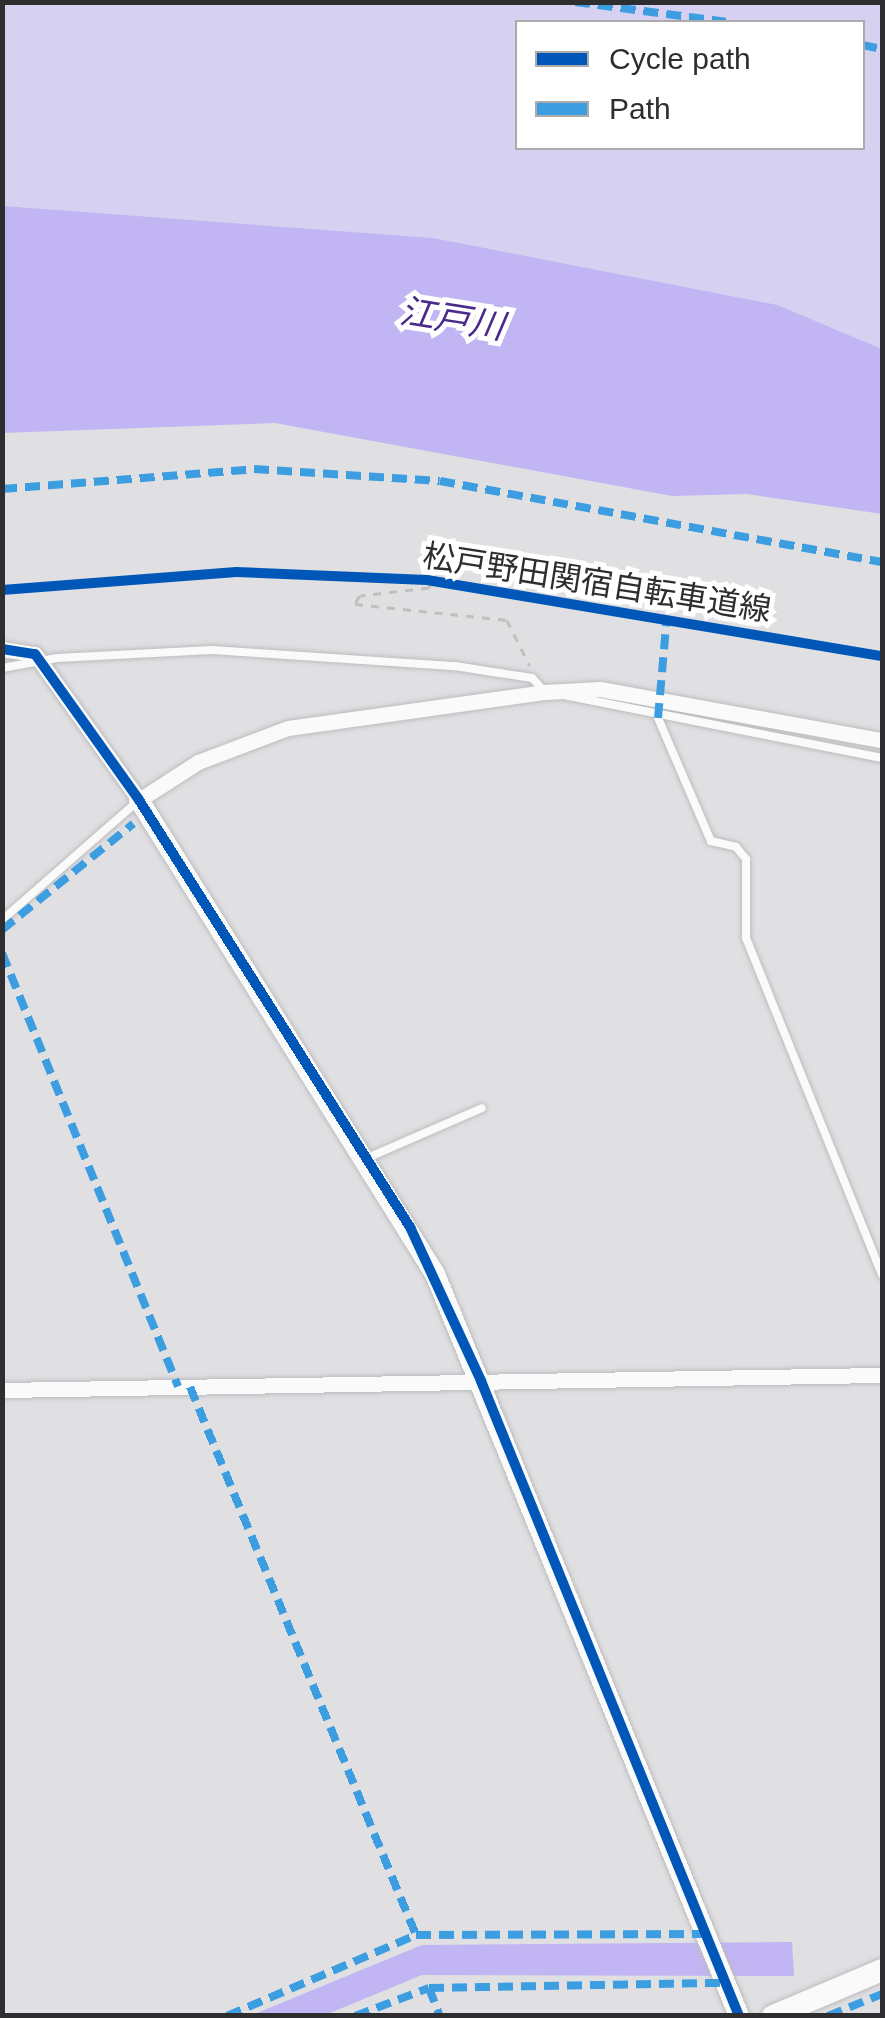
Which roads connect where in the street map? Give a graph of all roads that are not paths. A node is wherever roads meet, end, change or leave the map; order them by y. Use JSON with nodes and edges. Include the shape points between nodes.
{"nodes":[{"id":1,"x":2,"y":649,"type":"edge"},
{"id":2,"x":41,"y":662,"type":"junction"},
{"id":3,"x":2,"y":668,"type":"edge"},
{"id":4,"x":551,"y":692,"type":"junction"},
{"id":5,"x":658,"y":718,"type":"junction"},
{"id":6,"x":882,"y":740,"type":"edge"},
{"id":7,"x":882,"y":758,"type":"edge"},
{"id":8,"x":138,"y":800,"type":"junction"},
{"id":9,"x":2,"y":920,"type":"edge"},
{"id":10,"x":482,"y":1108,"type":"dead end"},
{"id":11,"x":366,"y":1158,"type":"junction"},
{"id":12,"x":882,"y":1276,"type":"edge"},
{"id":13,"x":882,"y":1375,"type":"edge"},
{"id":14,"x":481,"y":1382,"type":"junction"},
{"id":15,"x":2,"y":1390,"type":"edge"},
{"id":16,"x":882,"y":1970,"type":"edge"},
{"id":17,"x":738,"y":2016,"type":"edge"},
{"id":18,"x":773,"y":2016,"type":"edge"}],
"edges":[{"from":1,"to":2,"type":"street","via":[[28,649]]},
{"from":2,"to":3,"type":"lane"},
{"from":2,"to":4,"type":"lane","via":[[212,650],[455,666],[528,678]]},
{"from":2,"to":8,"type":"street"},
{"from":4,"to":5,"type":"lane"},
{"from":4,"to":6,"type":"street","via":[[662,698]]},
{"from":4,"to":8,"type":"street","via":[[288,728],[198,762]]},
{"from":5,"to":7,"type":"lane"},
{"from":5,"to":12,"type":"lane","via":[[711,841],[736,847],[746,859],[746,938]]},
{"from":8,"to":9,"type":"lane"},
{"from":8,"to":11,"type":"street"},
{"from":10,"to":11,"type":"lane"},
{"from":11,"to":14,"type":"street","via":[[435,1274]]},
{"from":13,"to":14,"type":"street"},
{"from":14,"to":15,"type":"street"},
{"from":14,"to":17,"type":"street"},
{"from":16,"to":18,"type":"main road"}]}
